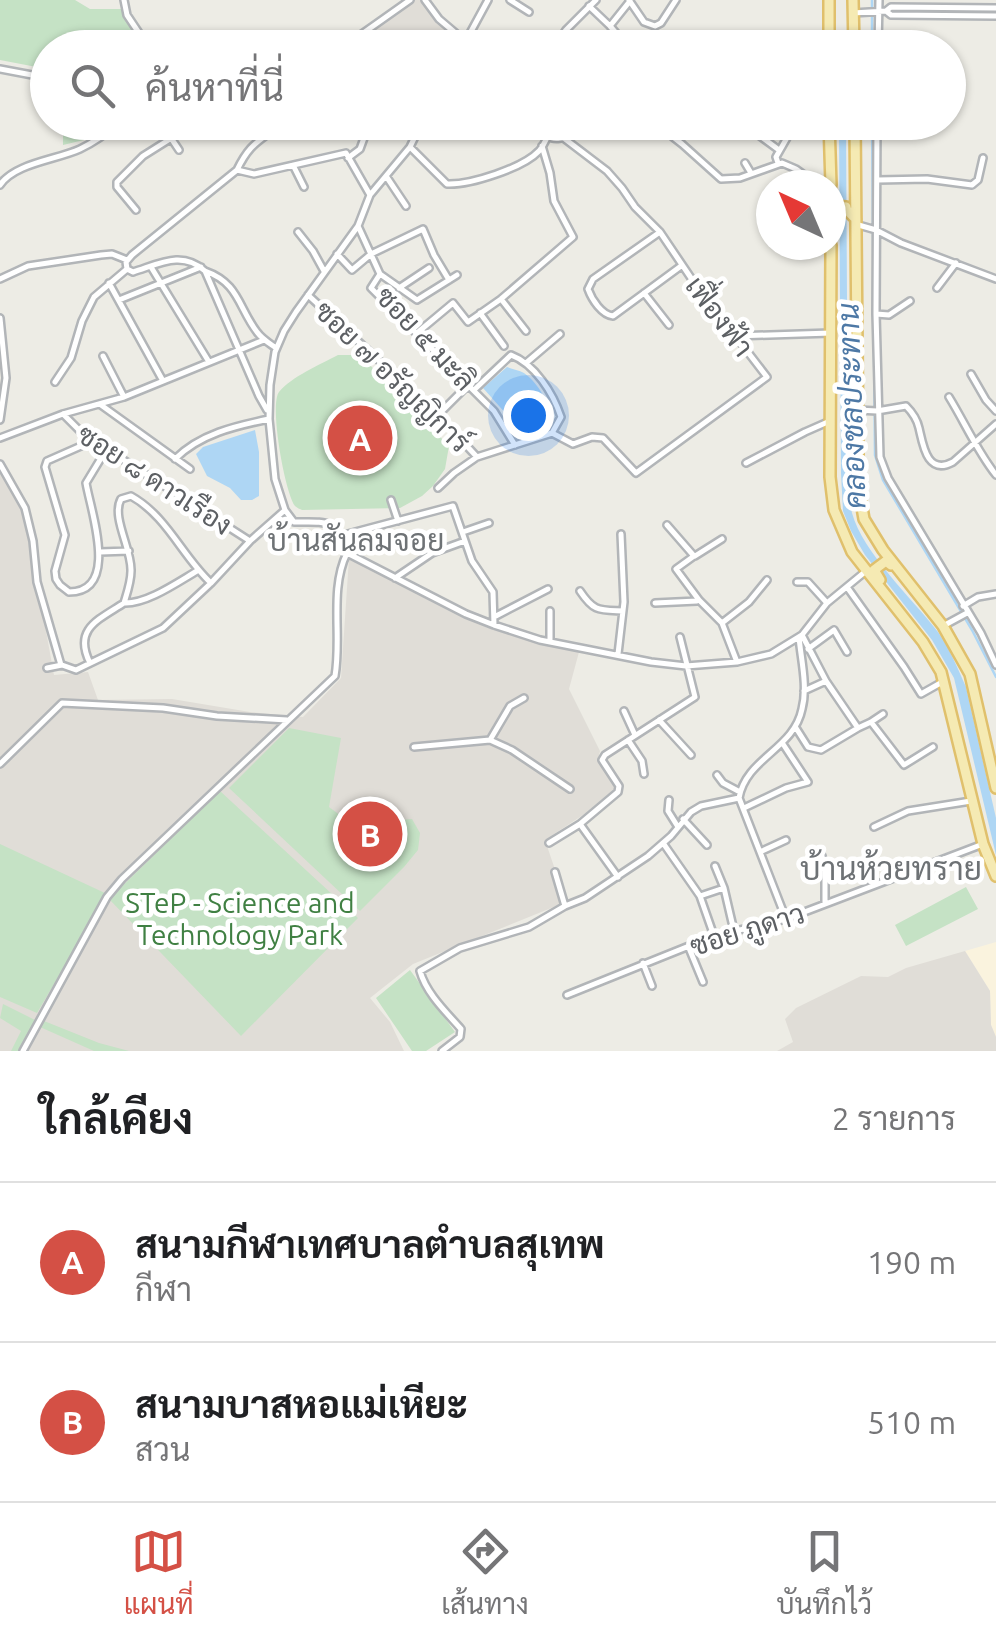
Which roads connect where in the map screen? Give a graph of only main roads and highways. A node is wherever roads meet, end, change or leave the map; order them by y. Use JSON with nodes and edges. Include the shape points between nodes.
{"nodes":[{"id":1,"x":829,"y":0,"type":"edge"},
{"id":2,"x":853,"y":0,"type":"edge"},
{"id":3,"x":829,"y":30,"type":"edge"},
{"id":4,"x":855,"y":30,"type":"edge"},
{"id":5,"x":829,"y":140,"type":"edge"},
{"id":6,"x":855,"y":140,"type":"edge"},
{"id":7,"x":830,"y":170,"type":"edge"},
{"id":8,"x":846,"y":209,"type":"edge"},
{"id":9,"x":854,"y":212,"type":"junction"},
{"id":10,"x":831,"y":260,"type":"edge"},
{"id":11,"x":864,"y":519,"type":"junction"},
{"id":12,"x":883,"y":559,"type":"junction"},
{"id":13,"x":870,"y":569,"type":"junction"},
{"id":14,"x":922,"y":602,"type":"junction"},
{"id":15,"x":996,"y":788,"type":"edge"},
{"id":16,"x":996,"y":876,"type":"edge"}],
"edges":[{"from":1,"to":3,"type":"main road"},
{"from":2,"to":4,"type":"main road"},
{"from":5,"to":7,"type":"main road"},
{"from":6,"to":9,"type":"main road"},
{"from":8,"to":9,"type":"main road"},
{"from":9,"to":11,"type":"main road","via":[[869,410],[858,480]]},
{"from":10,"to":13,"type":"main road","via":[[832,498],[841,531]]},
{"from":11,"to":12,"type":"main road"},
{"from":11,"to":14,"type":"main road"},
{"from":12,"to":13,"type":"main road"},
{"from":12,"to":14,"type":"main road"},
{"from":13,"to":16,"type":"main road","via":[[944,682]]},
{"from":14,"to":15,"type":"main road","via":[[948,624],[970,674]]}]}
